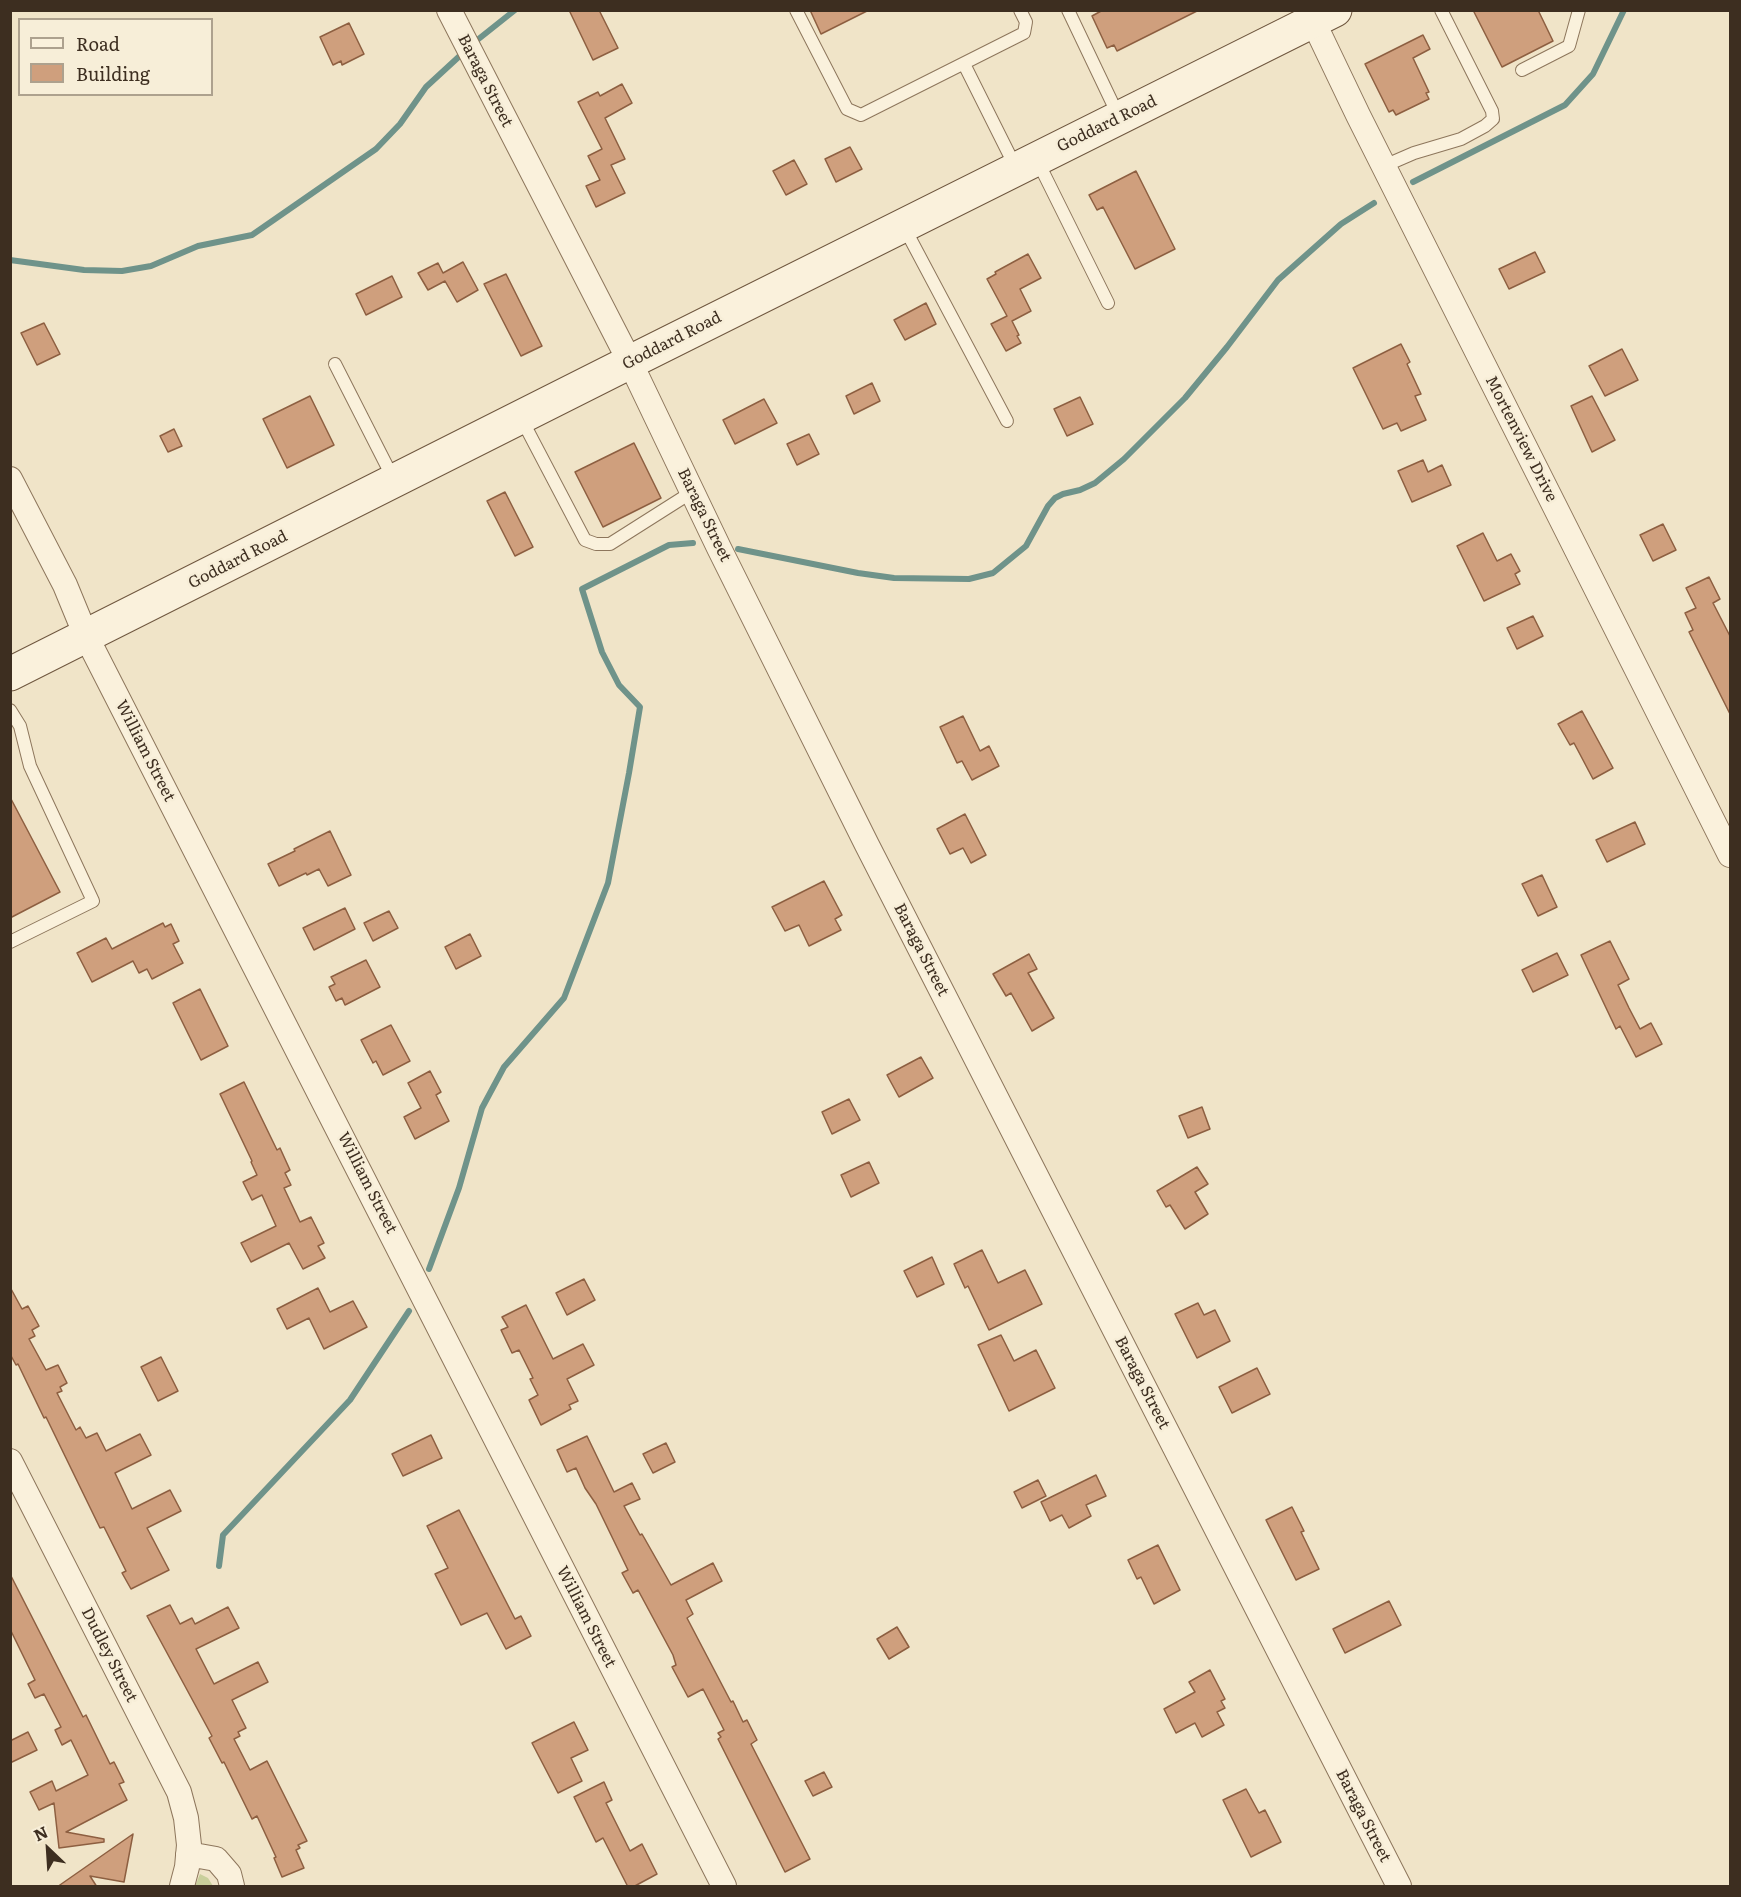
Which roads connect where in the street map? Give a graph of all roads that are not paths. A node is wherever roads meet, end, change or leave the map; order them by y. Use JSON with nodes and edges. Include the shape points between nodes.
{"nodes":[{"id":1,"x":450,"y":10,"type":"edge"},
{"id":2,"x":796,"y":10,"type":"edge"},
{"id":3,"x":1020,"y":10,"type":"edge"},
{"id":4,"x":1068,"y":10,"type":"edge"},
{"id":5,"x":1441,"y":10,"type":"edge"},
{"id":6,"x":1579,"y":10,"type":"edge"},
{"id":7,"x":1324,"y":16,"type":"edge"},
{"id":8,"x":964,"y":64,"type":"junction"},
{"id":9,"x":1522,"y":70,"type":"dead end"},
{"id":10,"x":1120,"y":118,"type":"junction"},
{"id":11,"x":1027,"y":164,"type":"junction"},
{"id":12,"x":1384,"y":166,"type":"junction"},
{"id":13,"x":904,"y":226,"type":"junction"},
{"id":14,"x":1108,"y":303,"type":"dead end"},
{"id":15,"x":630,"y":363,"type":"junction"},
{"id":16,"x":335,"y":364,"type":"dead end"},
{"id":17,"x":521,"y":417,"type":"junction"},
{"id":18,"x":1007,"y":421,"type":"dead end"},
{"id":19,"x":10,"y":479,"type":"edge"},
{"id":20,"x":395,"y":481,"type":"junction"},
{"id":21,"x":692,"y":492,"type":"junction"},
{"id":22,"x":86,"y":636,"type":"junction"},
{"id":23,"x":10,"y":674,"type":"edge"},
{"id":24,"x":10,"y":710,"type":"edge"},
{"id":25,"x":1731,"y":855,"type":"edge"},
{"id":26,"x":10,"y":942,"type":"edge"},
{"id":27,"x":10,"y":1461,"type":"edge"},
{"id":28,"x":188,"y":1854,"type":"junction"},
{"id":29,"x":182,"y":1887,"type":"edge"},
{"id":30,"x":232,"y":1887,"type":"edge"},
{"id":31,"x":724,"y":1887,"type":"edge"},
{"id":32,"x":1399,"y":1887,"type":"edge"}],
"edges":[{"from":1,"to":15,"type":"street","name":"Baraga Street"},
{"from":2,"to":8,"type":"lane","via":[[847,109],[861,115]]},
{"from":3,"to":8,"type":"lane","via":[[1026,22],[1024,33]]},
{"from":4,"to":10,"type":"lane"},
{"from":5,"to":12,"type":"lane","via":[[1493,119],[1461,139]]},
{"from":6,"to":9,"type":"lane","via":[[1569,46]]},
{"from":7,"to":10,"type":"main road","name":"Goddard Road"},
{"from":7,"to":12,"type":"street","name":"Mortenview Drive","via":[[1358,116]]},
{"from":8,"to":11,"type":"lane"},
{"from":10,"to":11,"type":"main road","name":"Goddard Road"},
{"from":11,"to":13,"type":"main road","name":"Goddard Road"},
{"from":11,"to":14,"type":"lane"},
{"from":12,"to":25,"type":"street","name":"Mortenview Drive"},
{"from":13,"to":15,"type":"main road","name":"Goddard Road"},
{"from":13,"to":18,"type":"lane"},
{"from":15,"to":17,"type":"main road","name":"Goddard Road"},
{"from":15,"to":21,"type":"street","name":"Baraga Street"},
{"from":16,"to":20,"type":"lane"},
{"from":17,"to":20,"type":"main road","name":"Goddard Road"},
{"from":17,"to":21,"type":"lane","via":[[585,540],[610,544]]},
{"from":19,"to":22,"type":"street","name":"William Street","via":[[65,585]]},
{"from":20,"to":22,"type":"main road","name":"Goddard Road"},
{"from":21,"to":32,"type":"street","name":"Baraga Street","via":[[867,845]]},
{"from":22,"to":23,"type":"main road","name":"Goddard Road"},
{"from":22,"to":31,"type":"street","name":"William Street"},
{"from":24,"to":26,"type":"lane","via":[[20,726],[30,766],[93,901]]},
{"from":27,"to":28,"type":"street","name":"Dudley Street","via":[[179,1792],[186,1818]]},
{"from":28,"to":29,"type":"street","name":"Dudley Street"},
{"from":28,"to":30,"type":"street","via":[[216,1859],[229,1874]]}]}
